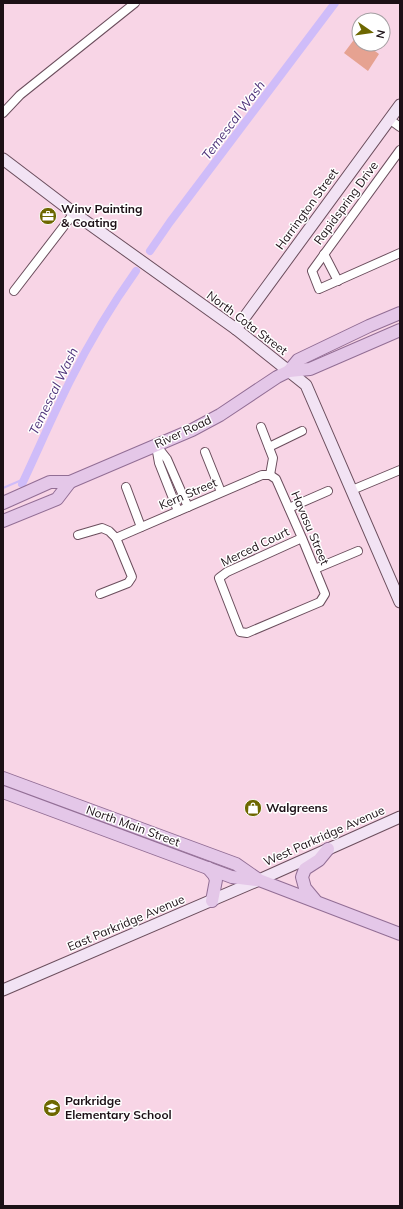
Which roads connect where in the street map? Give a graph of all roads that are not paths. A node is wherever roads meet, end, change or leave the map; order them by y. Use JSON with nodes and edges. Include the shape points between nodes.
{"nodes":[{"id":1,"x":136,"y":3,"type":"edge"},
{"id":2,"x":399,"y":108,"type":"edge"},
{"id":3,"x":3,"y":113,"type":"edge"},
{"id":4,"x":389,"y":119,"type":"junction"},
{"id":5,"x":400,"y":127,"type":"edge"},
{"id":6,"x":400,"y":151,"type":"edge"},
{"id":7,"x":3,"y":159,"type":"edge"},
{"id":8,"x":74,"y":213,"type":"junction"},
{"id":9,"x":400,"y":253,"type":"edge"},
{"id":10,"x":324,"y":254,"type":"junction"},
{"id":11,"x":338,"y":281,"type":"junction"},
{"id":12,"x":14,"y":291,"type":"dead end"},
{"id":13,"x":400,"y":313,"type":"edge"},
{"id":14,"x":236,"y":329,"type":"junction"},
{"id":15,"x":400,"y":330,"type":"edge"},
{"id":16,"x":289,"y":371,"type":"junction"},
{"id":17,"x":261,"y":427,"type":"dead end"},
{"id":18,"x":302,"y":432,"type":"dead end"},
{"id":19,"x":156,"y":445,"type":"junction"},
{"id":20,"x":269,"y":447,"type":"junction"},
{"id":21,"x":205,"y":452,"type":"dead end"},
{"id":22,"x":400,"y":470,"type":"edge"},
{"id":23,"x":270,"y":475,"type":"junction"},
{"id":24,"x":70,"y":482,"type":"junction"},
{"id":25,"x":126,"y":487,"type":"dead end"},
{"id":26,"x":352,"y":490,"type":"junction"},
{"id":27,"x":328,"y":491,"type":"dead end"},
{"id":28,"x":221,"y":492,"type":"junction"},
{"id":29,"x":3,"y":503,"type":"edge"},
{"id":30,"x":188,"y":507,"type":"junction"},
{"id":31,"x":289,"y":508,"type":"junction"},
{"id":32,"x":178,"y":511,"type":"junction"},
{"id":33,"x":3,"y":521,"type":"edge"},
{"id":34,"x":141,"y":527,"type":"junction"},
{"id":35,"x":78,"y":535,"type":"dead end"},
{"id":36,"x":116,"y":538,"type":"junction"},
{"id":37,"x":302,"y":538,"type":"junction"},
{"id":38,"x":358,"y":551,"type":"dead end"},
{"id":39,"x":315,"y":569,"type":"junction"},
{"id":40,"x":100,"y":594,"type":"dead end"},
{"id":41,"x":400,"y":602,"type":"edge"},
{"id":42,"x":240,"y":632,"type":"joint"},
{"id":43,"x":3,"y":778,"type":"edge"},
{"id":44,"x":3,"y":792,"type":"edge"},
{"id":45,"x":400,"y":817,"type":"edge"},
{"id":46,"x":328,"y":849,"type":"junction"},
{"id":47,"x":208,"y":868,"type":"junction"},
{"id":48,"x":260,"y":880,"type":"junction"},
{"id":49,"x":212,"y":901,"type":"junction"},
{"id":50,"x":315,"y":901,"type":"junction"},
{"id":51,"x":400,"y":934,"type":"edge"},
{"id":52,"x":3,"y":990,"type":"edge"}],
"edges":[{"from":1,"to":3,"type":"street","via":[[20,95]]},
{"from":2,"to":4,"type":"street","name":"Harrington Street"},
{"from":4,"to":5,"type":"street"},
{"from":4,"to":14,"type":"street","name":"Harrington Street"},
{"from":6,"to":10,"type":"street","name":"Rapidspring Drive"},
{"from":7,"to":8,"type":"street","name":"North Cota Street"},
{"from":8,"to":12,"type":"street"},
{"from":8,"to":14,"type":"street","name":"North Cota Street"},
{"from":9,"to":11,"type":"street"},
{"from":10,"to":11,"type":"street"},
{"from":10,"to":11,"type":"street","name":"Rapidspring Drive","via":[[312,271],[319,289]]},
{"from":13,"to":16,"type":"main road","name":"River Road","via":[[298,360]]},
{"from":14,"to":16,"type":"street","name":"North Cota Street"},
{"from":15,"to":16,"type":"main road","name":"River Road","via":[[310,369]]},
{"from":16,"to":19,"type":"main road","name":"River Road","via":[[220,415]]},
{"from":16,"to":26,"type":"street","name":"North Cota Street","via":[[306,385]]},
{"from":17,"to":20,"type":"street"},
{"from":18,"to":20,"type":"street"},
{"from":19,"to":24,"type":"main road","name":"River Road"},
{"from":19,"to":30,"type":"street","via":[[167,460]]},
{"from":19,"to":32,"type":"street","via":[[159,463]]},
{"from":20,"to":23,"type":"street","via":[[273,458]]},
{"from":21,"to":28,"type":"street"},
{"from":22,"to":26,"type":"street"},
{"from":23,"to":28,"type":"street","name":"Kern Street","via":[[262,475]]},
{"from":23,"to":31,"type":"street","name":"Havasu Street","via":[[276,479]]},
{"from":24,"to":29,"type":"main road","name":"River Road","via":[[50,482]]},
{"from":24,"to":33,"type":"main road","name":"River Road","via":[[56,499]]},
{"from":25,"to":34,"type":"street"},
{"from":26,"to":41,"type":"street","name":"North Cota Street"},
{"from":27,"to":31,"type":"street"},
{"from":28,"to":30,"type":"street","name":"Kern Street"},
{"from":30,"to":32,"type":"street","name":"Kern Street"},
{"from":31,"to":37,"type":"street","name":"Havasu Street"},
{"from":32,"to":34,"type":"street","name":"Kern Street"},
{"from":34,"to":36,"type":"street","name":"Kern Street"},
{"from":35,"to":36,"type":"street","via":[[102,528]]},
{"from":36,"to":40,"type":"street","via":[[132,577],[128,583]]},
{"from":37,"to":39,"type":"street","name":"Havasu Street"},
{"from":37,"to":42,"type":"street","name":"Merced Court","via":[[219,578]]},
{"from":38,"to":39,"type":"street"},
{"from":39,"to":42,"type":"street","name":"Havasu Street","via":[[325,594],[320,602],[247,633]]},
{"from":43,"to":48,"type":"main road","name":"North Main Street","via":[[236,864]]},
{"from":44,"to":47,"type":"main road","name":"North Main Street"},
{"from":45,"to":46,"type":"street","name":"West Parkridge Avenue"},
{"from":46,"to":48,"type":"street","name":"West Parkridge Avenue"},
{"from":46,"to":50,"type":"main road","via":[[319,860],[305,869],[302,877],[305,888]]},
{"from":47,"to":48,"type":"main road","name":"North Main Street","via":[[233,877]]},
{"from":47,"to":49,"type":"main road","via":[[216,880]]},
{"from":48,"to":49,"type":"street","name":"East Parkridge Avenue"},
{"from":48,"to":50,"type":"main road","name":"North Main Street"},
{"from":49,"to":52,"type":"street","name":"East Parkridge Avenue"},
{"from":50,"to":51,"type":"main road","name":"North Main Street"}]}
